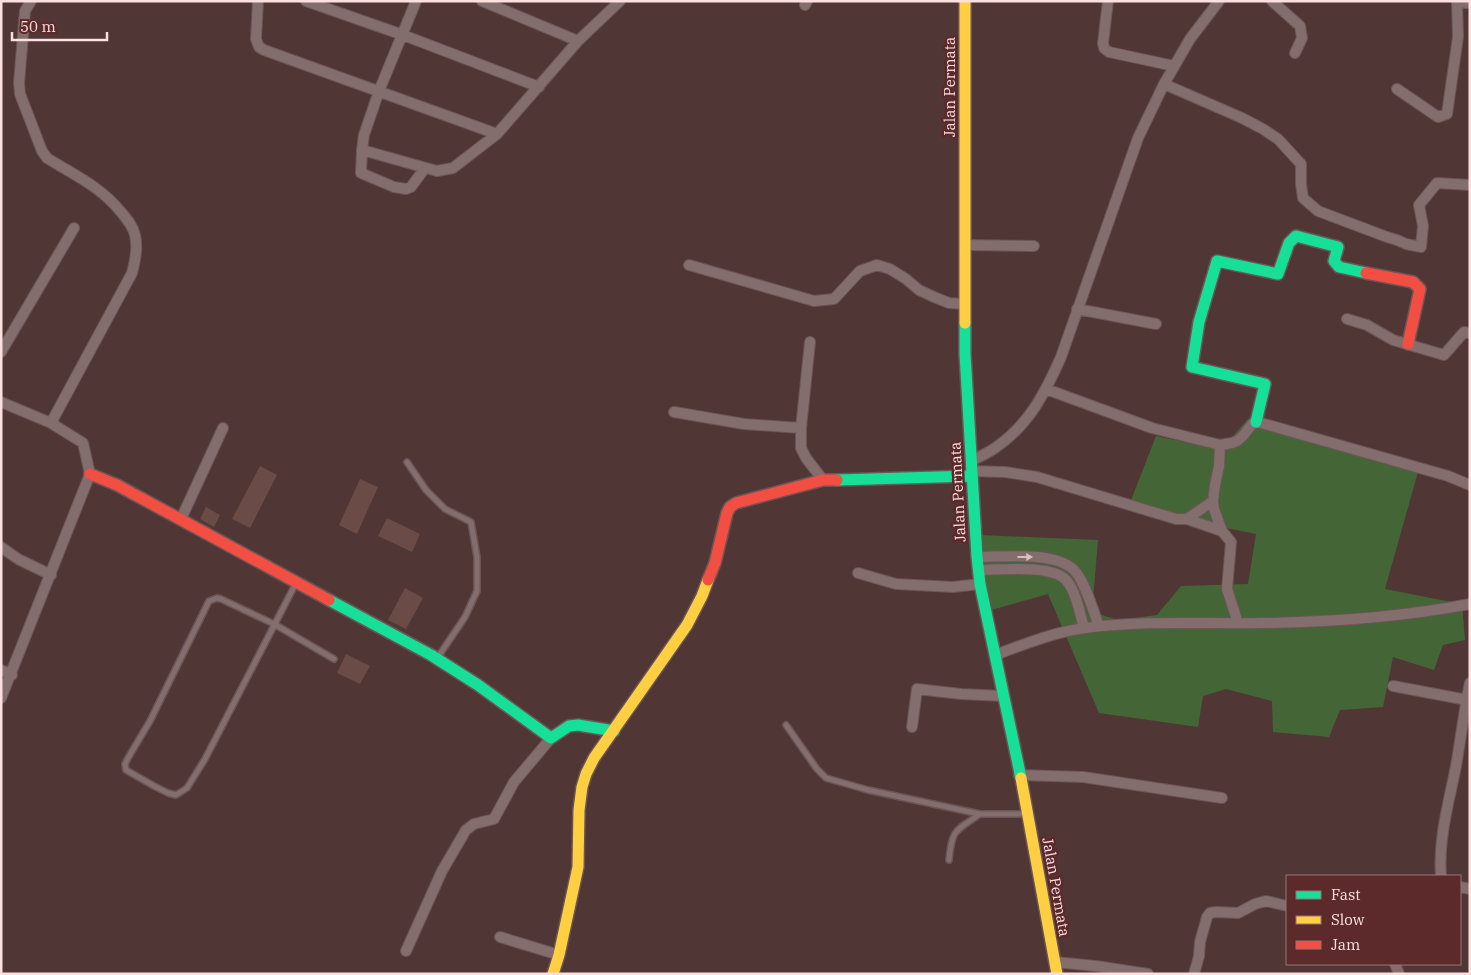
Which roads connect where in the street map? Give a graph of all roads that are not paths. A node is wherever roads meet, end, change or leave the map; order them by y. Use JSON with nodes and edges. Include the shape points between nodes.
{"nodes":[{"id":1,"x":31,"y":1,"type":"edge"},
{"id":2,"x":258,"y":1,"type":"edge"},
{"id":3,"x":306,"y":1,"type":"edge"},
{"id":4,"x":416,"y":1,"type":"edge"},
{"id":5,"x":620,"y":1,"type":"edge"},
{"id":6,"x":965,"y":1,"type":"edge"},
{"id":7,"x":1108,"y":1,"type":"edge"},
{"id":8,"x":1219,"y":1,"type":"edge"},
{"id":9,"x":1272,"y":1,"type":"edge"},
{"id":10,"x":488,"y":2,"type":"edge"},
{"id":11,"x":1457,"y":2,"type":"edge"},
{"id":12,"x":1470,"y":3,"type":"edge"},
{"id":13,"x":403,"y":35,"type":"junction"},
{"id":14,"x":578,"y":41,"type":"junction"},
{"id":15,"x":1295,"y":53,"type":"dead end"},
{"id":16,"x":1174,"y":66,"type":"junction"},
{"id":17,"x":1164,"y":84,"type":"junction"},
{"id":18,"x":539,"y":87,"type":"junction"},
{"id":19,"x":1397,"y":88,"type":"dead end"},
{"id":20,"x":379,"y":91,"type":"junction"},
{"id":21,"x":497,"y":134,"type":"junction"},
{"id":22,"x":362,"y":150,"type":"junction"},
{"id":23,"x":425,"y":168,"type":"junction"},
{"id":24,"x":1470,"y":184,"type":"edge"},
{"id":25,"x":74,"y":228,"type":"dead end"},
{"id":26,"x":965,"y":245,"type":"junction"},
{"id":27,"x":1034,"y":246,"type":"dead end"},
{"id":28,"x":689,"y":265,"type":"dead end"},
{"id":29,"x":965,"y":304,"type":"junction"},
{"id":30,"x":1077,"y":309,"type":"junction"},
{"id":31,"x":1348,"y":319,"type":"dead end"},
{"id":32,"x":1156,"y":324,"type":"dead end"},
{"id":33,"x":1470,"y":333,"type":"edge"},
{"id":34,"x":810,"y":342,"type":"dead end"},
{"id":35,"x":1408,"y":344,"type":"junction"},
{"id":36,"x":1,"y":352,"type":"edge"},
{"id":37,"x":1046,"y":389,"type":"junction"},
{"id":38,"x":1,"y":402,"type":"edge"},
{"id":39,"x":674,"y":412,"type":"dead end"},
{"id":40,"x":1256,"y":422,"type":"junction"},
{"id":41,"x":51,"y":423,"type":"junction"},
{"id":42,"x":223,"y":428,"type":"dead end"},
{"id":43,"x":801,"y":428,"type":"junction"},
{"id":44,"x":1220,"y":444,"type":"junction"},
{"id":45,"x":407,"y":462,"type":"dead end"},
{"id":46,"x":971,"y":469,"type":"junction"},
{"id":47,"x":90,"y":474,"type":"junction"},
{"id":48,"x":823,"y":480,"type":"junction"},
{"id":49,"x":1468,"y":480,"type":"edge"},
{"id":50,"x":1213,"y":502,"type":"junction"},
{"id":51,"x":181,"y":519,"type":"junction"},
{"id":52,"x":1187,"y":519,"type":"junction"},
{"id":53,"x":1222,"y":531,"type":"junction"},
{"id":54,"x":1,"y":547,"type":"edge"},
{"id":55,"x":977,"y":557,"type":"junction"},
{"id":56,"x":978,"y":570,"type":"junction"},
{"id":57,"x":858,"y":573,"type":"dead end"},
{"id":58,"x":50,"y":575,"type":"junction"},
{"id":59,"x":297,"y":582,"type":"junction"},
{"id":60,"x":980,"y":584,"type":"junction"},
{"id":61,"x":1469,"y":602,"type":"edge"},
{"id":62,"x":1238,"y":623,"type":"junction"},
{"id":63,"x":274,"y":624,"type":"junction"},
{"id":64,"x":1099,"y":626,"type":"junction"},
{"id":65,"x":1084,"y":628,"type":"junction"},
{"id":66,"x":995,"y":655,"type":"junction"},
{"id":67,"x":334,"y":659,"type":"dead end"},
{"id":68,"x":437,"y":659,"type":"junction"},
{"id":69,"x":1,"y":670,"type":"edge"},
{"id":70,"x":12,"y":674,"type":"junction"},
{"id":71,"x":1470,"y":683,"type":"edge"},
{"id":72,"x":1393,"y":686,"type":"dead end"},
{"id":73,"x":1003,"y":696,"type":"junction"},
{"id":74,"x":1,"y":698,"type":"edge"},
{"id":75,"x":1467,"y":700,"type":"junction"},
{"id":76,"x":786,"y":725,"type":"dead end"},
{"id":77,"x":912,"y":727,"type":"dead end"},
{"id":78,"x":614,"y":731,"type":"junction"},
{"id":79,"x":551,"y":738,"type":"junction"},
{"id":80,"x":1019,"y":774,"type":"junction"},
{"id":81,"x":1222,"y":798,"type":"dead end"},
{"id":82,"x":980,"y":814,"type":"junction"},
{"id":83,"x":1028,"y":814,"type":"junction"},
{"id":84,"x":949,"y":860,"type":"dead end"},
{"id":85,"x":1441,"y":875,"type":"edge"},
{"id":86,"x":1286,"y":906,"type":"edge"},
{"id":87,"x":500,"y":937,"type":"dead end"},
{"id":88,"x":406,"y":951,"type":"dead end"},
{"id":89,"x":559,"y":955,"type":"junction"},
{"id":90,"x":1055,"y":962,"type":"junction"},
{"id":91,"x":554,"y":974,"type":"edge"},
{"id":92,"x":1057,"y":974,"type":"edge"},
{"id":93,"x":1148,"y":974,"type":"edge"},
{"id":94,"x":1194,"y":974,"type":"edge"}],
"edges":[{"from":1,"to":41,"type":"street","via":[[24,12],[19,83],[20,94],[42,151],[47,158],[110,199],[129,222],[135,235],[136,250],[132,273]]},
{"from":2,"to":20,"type":"street","via":[[256,38],[259,47]]},
{"from":3,"to":13,"type":"street"},
{"from":4,"to":13,"type":"street"},
{"from":5,"to":14,"type":"street"},
{"from":6,"to":26,"type":"street","name":"Jalan Permata"},
{"from":7,"to":16,"type":"street","via":[[1104,48],[1109,52]]},
{"from":8,"to":16,"type":"street"},
{"from":9,"to":15,"type":"street","via":[[1300,26],[1302,38]]},
{"from":10,"to":14,"type":"street"},
{"from":11,"to":12,"type":"street"},
{"from":11,"to":19,"type":"street","via":[[1458,37],[1447,114],[1438,117]]},
{"from":13,"to":18,"type":"street"},
{"from":13,"to":20,"type":"street"},
{"from":14,"to":18,"type":"street"},
{"from":16,"to":17,"type":"street"},
{"from":17,"to":24,"type":"street","via":[[1242,118],[1278,139],[1301,164],[1303,198],[1318,211],[1406,244],[1421,246],[1423,226],[1419,205],[1438,183]]},
{"from":17,"to":30,"type":"street","via":[[1138,138]]},
{"from":18,"to":21,"type":"street"},
{"from":20,"to":21,"type":"street"},
{"from":20,"to":22,"type":"street","via":[[364,134]]},
{"from":21,"to":23,"type":"street","via":[[453,168],[437,171]]},
{"from":22,"to":23,"type":"street"},
{"from":22,"to":23,"type":"street","via":[[362,174],[403,190],[411,186]]},
{"from":25,"to":36,"type":"street"},
{"from":26,"to":27,"type":"street"},
{"from":26,"to":29,"type":"street","name":"Jalan Permata"},
{"from":28,"to":29,"type":"street","via":[[814,301],[834,298],[860,271],[877,265],[890,269],[918,290],[949,303]]},
{"from":29,"to":46,"type":"street","name":"Jalan Permata"},
{"from":30,"to":32,"type":"street"},
{"from":30,"to":37,"type":"street"},
{"from":31,"to":35,"type":"street","via":[[1367,324],[1394,340]]},
{"from":33,"to":35,"type":"street","via":[[1464,332],[1444,355]]},
{"from":34,"to":43,"type":"street"},
{"from":35,"to":40,"type":"street","via":[[1420,289],[1413,282],[1339,267],[1334,261],[1338,246],[1296,236],[1289,244],[1278,274],[1217,261],[1199,322],[1192,367],[1265,384]]},
{"from":37,"to":44,"type":"street","via":[[1152,428]]},
{"from":37,"to":46,"type":"street","via":[[1020,427]]},
{"from":38,"to":41,"type":"street"},
{"from":39,"to":43,"type":"street","via":[[744,424]]},
{"from":40,"to":44,"type":"street","via":[[1237,441]]},
{"from":40,"to":49,"type":"street"},
{"from":41,"to":47,"type":"street","via":[[83,444]]},
{"from":42,"to":51,"type":"street"},
{"from":43,"to":48,"type":"street","via":[[801,448]]},
{"from":44,"to":50,"type":"street"},
{"from":45,"to":68,"type":"lane","via":[[426,490],[445,509],[471,522],[477,557],[478,591]]},
{"from":46,"to":48,"type":"street"},
{"from":46,"to":52,"type":"street","via":[[1037,477],[1176,519]]},
{"from":46,"to":55,"type":"street","name":"Jalan Permata"},
{"from":47,"to":51,"type":"street"},
{"from":47,"to":58,"type":"street"},
{"from":48,"to":78,"type":"street","via":[[736,502],[730,507],[715,563],[687,625]]},
{"from":50,"to":52,"type":"street"},
{"from":50,"to":53,"type":"street"},
{"from":51,"to":59,"type":"street"},
{"from":52,"to":53,"type":"street"},
{"from":53,"to":62,"type":"street","via":[[1231,542],[1227,589]]},
{"from":54,"to":58,"type":"street"},
{"from":55,"to":56,"type":"street","name":"Jalan Permata"},
{"from":55,"to":64,"type":"street","one_way":true,"via":[[1036,557],[1067,565],[1082,583]]},
{"from":56,"to":60,"type":"street","name":"Jalan Permata"},
{"from":56,"to":65,"type":"street","via":[[1035,569],[1058,575],[1071,588]]},
{"from":57,"to":60,"type":"street","via":[[896,584],[953,587]]},
{"from":58,"to":70,"type":"street"},
{"from":59,"to":63,"type":"lane"},
{"from":59,"to":68,"type":"street"},
{"from":60,"to":66,"type":"street","name":"Jalan Permata"},
{"from":61,"to":62,"type":"street","via":[[1387,617]]},
{"from":62,"to":64,"type":"street"},
{"from":63,"to":63,"type":"lane","via":[[219,734],[187,788],[176,795],[168,793],[126,770],[128,758],[150,722],[209,601],[221,599]]},
{"from":63,"to":67,"type":"lane"},
{"from":64,"to":65,"type":"street"},
{"from":65,"to":66,"type":"street","via":[[1052,634]]},
{"from":66,"to":73,"type":"street","name":"Jalan Permata"},
{"from":68,"to":79,"type":"street"},
{"from":69,"to":70,"type":"street"},
{"from":70,"to":74,"type":"street"},
{"from":71,"to":75,"type":"street"},
{"from":72,"to":75,"type":"street"},
{"from":73,"to":77,"type":"street","via":[[917,689]]},
{"from":73,"to":80,"type":"street","name":"Jalan Permata"},
{"from":75,"to":85,"type":"street","via":[[1442,837]]},
{"from":76,"to":82,"type":"lane","via":[[826,778]]},
{"from":78,"to":79,"type":"street","via":[[578,725],[569,726]]},
{"from":78,"to":89,"type":"street","via":[[585,775],[579,811],[578,867]]},
{"from":79,"to":88,"type":"street","via":[[514,782],[494,820],[474,824],[466,830],[442,872]]},
{"from":80,"to":81,"type":"street","via":[[1083,777]]},
{"from":80,"to":83,"type":"street","name":"Jalan Permata"},
{"from":82,"to":83,"type":"lane"},
{"from":82,"to":84,"type":"lane","via":[[954,833]]},
{"from":83,"to":90,"type":"street","name":"Jalan Permata"},
{"from":86,"to":94,"type":"street","via":[[1266,901],[1238,913],[1210,913]]},
{"from":87,"to":89,"type":"street"},
{"from":89,"to":91,"type":"street"},
{"from":90,"to":92,"type":"street","name":"Jalan Permata"},
{"from":90,"to":93,"type":"street"}]}
